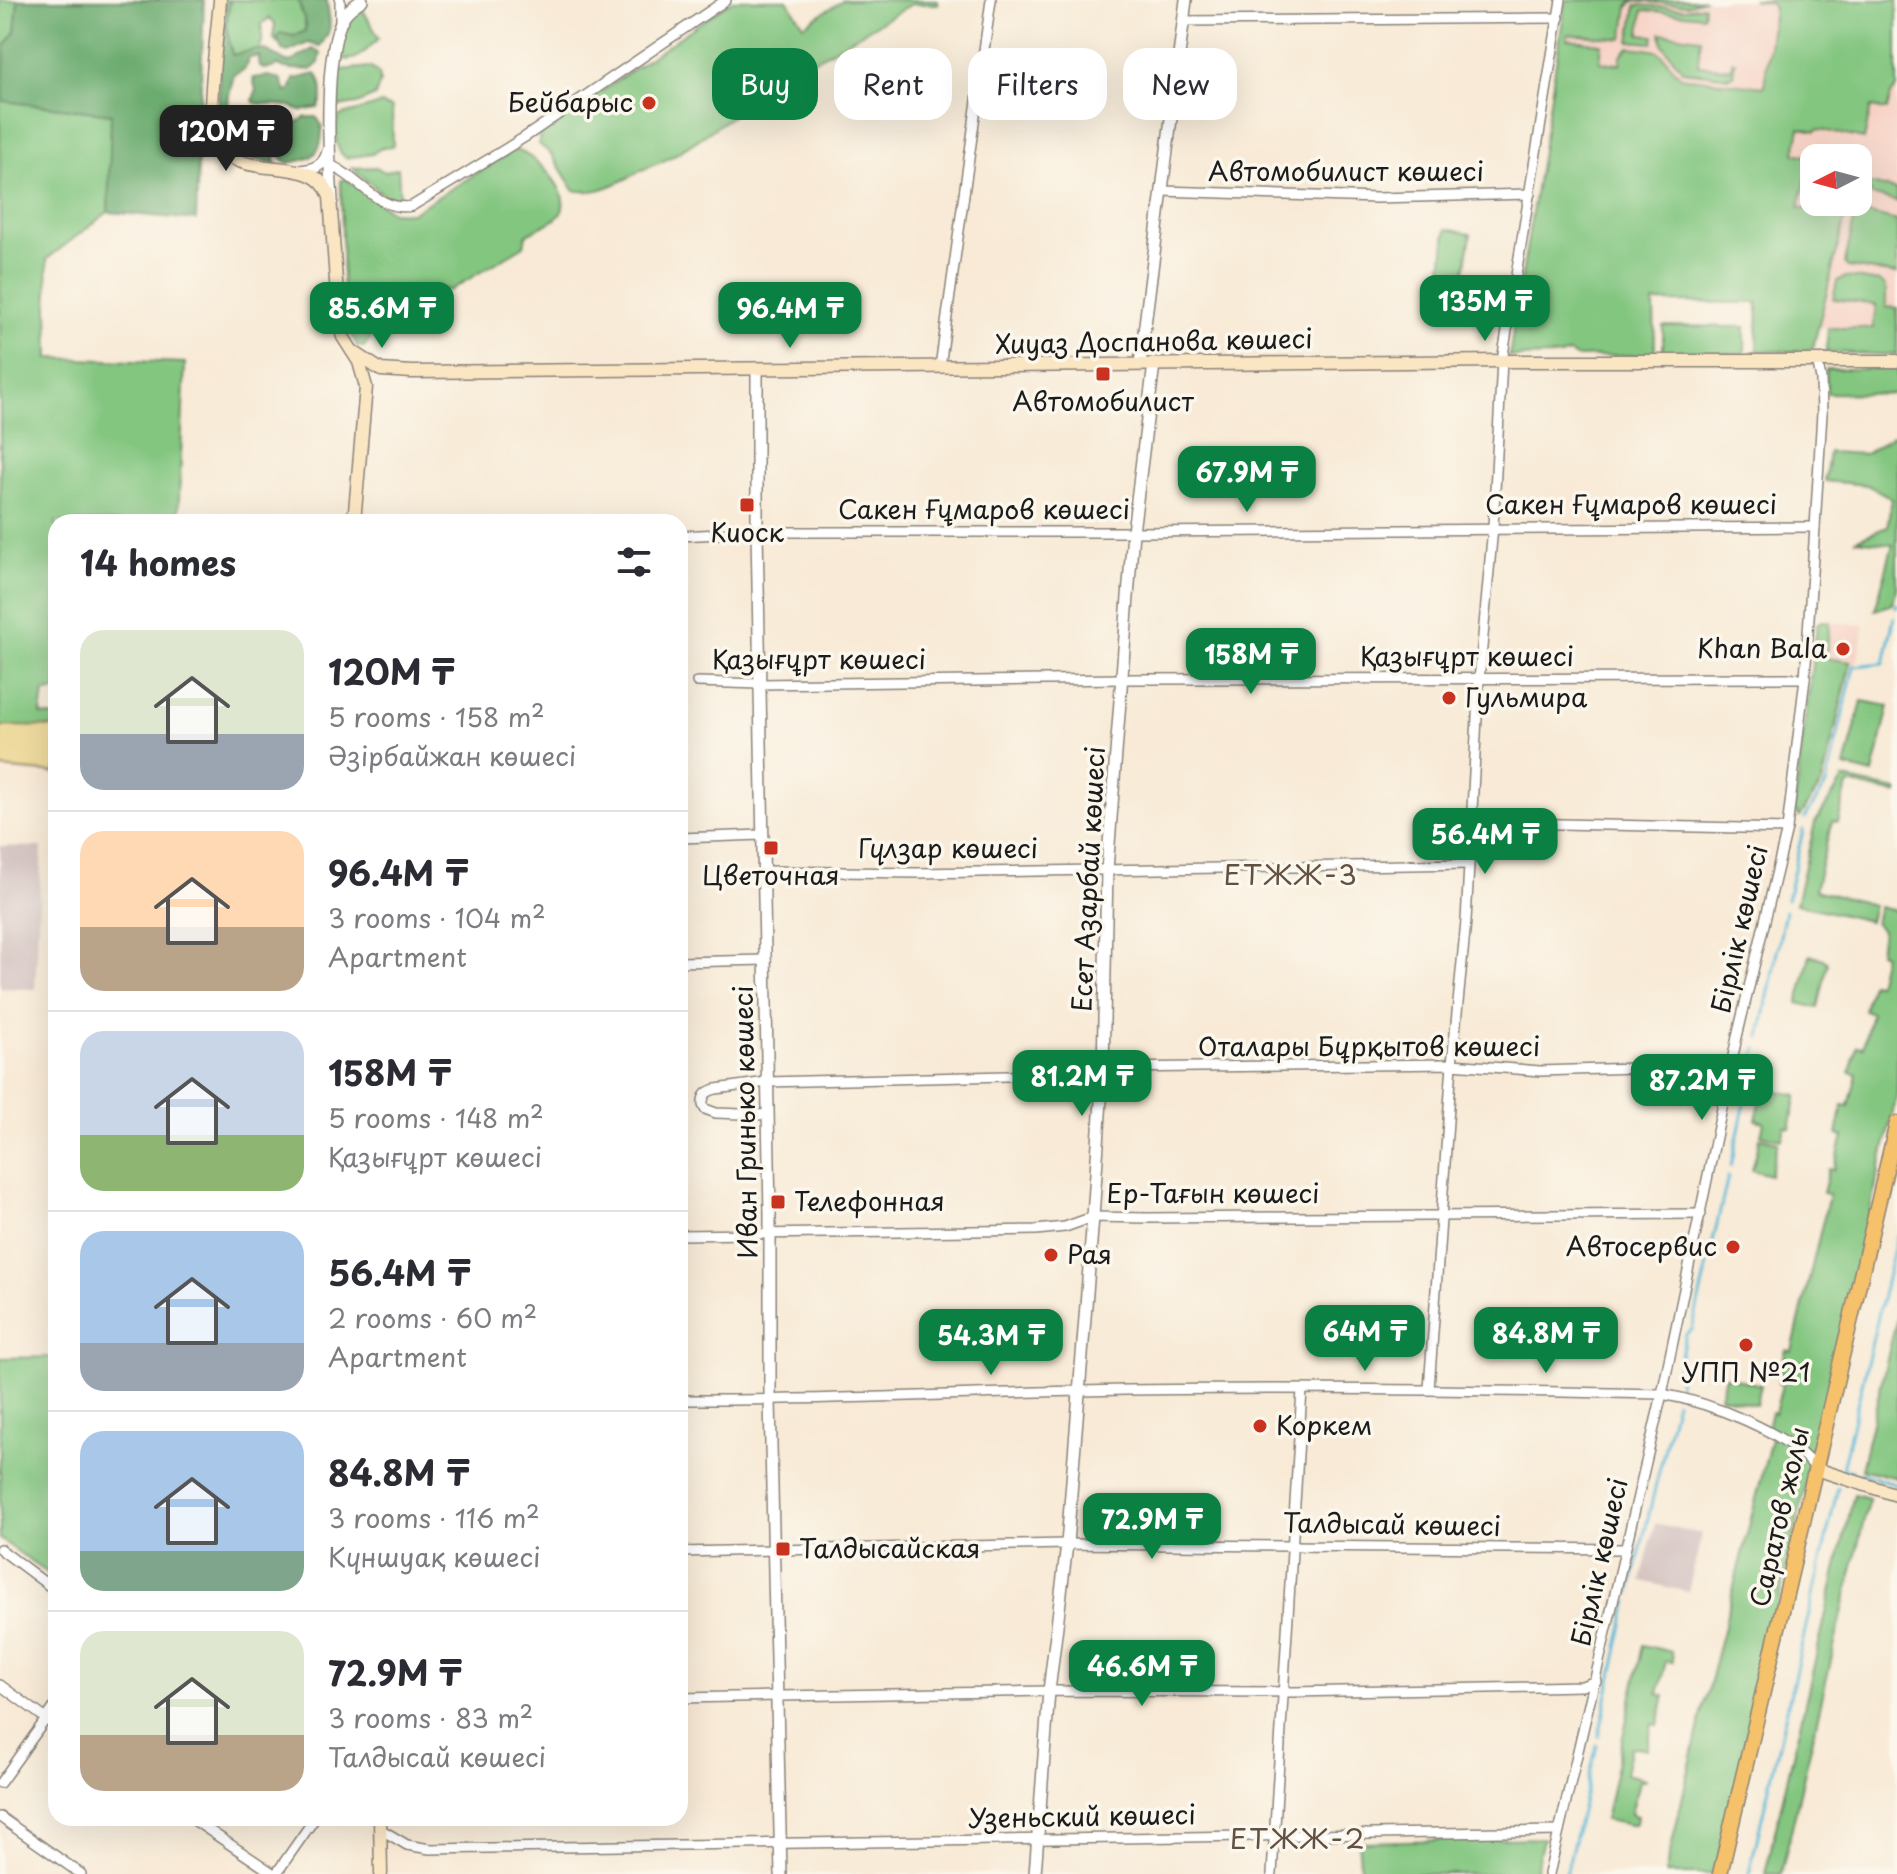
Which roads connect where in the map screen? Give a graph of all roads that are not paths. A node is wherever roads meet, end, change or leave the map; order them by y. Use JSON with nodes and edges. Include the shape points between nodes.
{"nodes":[{"id":1,"x":220,"y":0,"type":"edge"},
{"id":2,"x":340,"y":0,"type":"edge"},
{"id":3,"x":362,"y":0,"type":"edge"},
{"id":4,"x":726,"y":0,"type":"edge"},
{"id":5,"x":991,"y":0,"type":"edge"},
{"id":6,"x":1186,"y":0,"type":"edge"},
{"id":7,"x":1561,"y":0,"type":"edge"},
{"id":8,"x":1559,"y":18,"type":"junction"},
{"id":9,"x":1183,"y":21,"type":"junction"},
{"id":10,"x":340,"y":24,"type":"junction"},
{"id":11,"x":328,"y":143,"type":"junction"},
{"id":12,"x":330,"y":165,"type":"junction"},
{"id":13,"x":301,"y":172,"type":"junction"},
{"id":14,"x":1162,"y":191,"type":"junction"},
{"id":15,"x":1530,"y":194,"type":"junction"},
{"id":16,"x":332,"y":208,"type":"junction"},
{"id":17,"x":352,"y":351,"type":"junction"},
{"id":18,"x":1817,"y":360,"type":"junction"},
{"id":19,"x":1502,"y":361,"type":"junction"},
{"id":20,"x":1897,"y":361,"type":"edge"},
{"id":21,"x":1147,"y":364,"type":"junction"},
{"id":22,"x":940,"y":367,"type":"junction"},
{"id":23,"x":757,"y":369,"type":"junction"},
{"id":24,"x":412,"y":372,"type":"junction"},
{"id":25,"x":366,"y":402,"type":"junction"},
{"id":26,"x":355,"y":514,"type":"edge"},
{"id":27,"x":1493,"y":527,"type":"junction"},
{"id":28,"x":1815,"y":527,"type":"junction"},
{"id":29,"x":757,"y":532,"type":"junction"},
{"id":30,"x":1133,"y":532,"type":"junction"},
{"id":31,"x":688,"y":536,"type":"edge"},
{"id":32,"x":1805,"y":678,"type":"junction"},
{"id":33,"x":1123,"y":679,"type":"junction"},
{"id":34,"x":1479,"y":680,"type":"junction"},
{"id":35,"x":697,"y":682,"type":"dead end"},
{"id":36,"x":760,"y":684,"type":"junction"},
{"id":37,"x":1471,"y":822,"type":"junction"},
{"id":38,"x":1787,"y":829,"type":"junction"},
{"id":39,"x":762,"y":835,"type":"junction"},
{"id":40,"x":688,"y":838,"type":"edge"},
{"id":41,"x":1469,"y":864,"type":"junction"},
{"id":42,"x":1107,"y":870,"type":"junction"},
{"id":43,"x":763,"y":871,"type":"junction"},
{"id":44,"x":766,"y":960,"type":"junction"},
{"id":45,"x":688,"y":962,"type":"edge"},
{"id":46,"x":1452,"y":1064,"type":"junction"},
{"id":47,"x":1731,"y":1065,"type":"junction"},
{"id":48,"x":1103,"y":1071,"type":"junction"},
{"id":49,"x":767,"y":1082,"type":"junction"},
{"id":50,"x":768,"y":1115,"type":"junction"},
{"id":51,"x":1897,"y":1123,"type":"edge"},
{"id":52,"x":1897,"y":1157,"type":"edge"},
{"id":53,"x":1701,"y":1214,"type":"junction"},
{"id":54,"x":1442,"y":1215,"type":"junction"},
{"id":55,"x":1093,"y":1217,"type":"junction"},
{"id":56,"x":770,"y":1234,"type":"junction"},
{"id":57,"x":688,"y":1235,"type":"edge"},
{"id":58,"x":1429,"y":1389,"type":"junction"},
{"id":59,"x":1302,"y":1390,"type":"junction"},
{"id":60,"x":1080,"y":1391,"type":"junction"},
{"id":61,"x":1662,"y":1394,"type":"junction"},
{"id":62,"x":688,"y":1400,"type":"edge"},
{"id":63,"x":770,"y":1401,"type":"junction"},
{"id":64,"x":1820,"y":1470,"type":"junction"},
{"id":65,"x":1897,"y":1495,"type":"edge"},
{"id":66,"x":1067,"y":1544,"type":"junction"},
{"id":67,"x":1292,"y":1546,"type":"junction"},
{"id":68,"x":0,"y":1549,"type":"edge"},
{"id":69,"x":773,"y":1549,"type":"junction"},
{"id":70,"x":1625,"y":1549,"type":"junction"},
{"id":71,"x":688,"y":1552,"type":"edge"},
{"id":72,"x":48,"y":1585,"type":"edge"},
{"id":73,"x":1596,"y":1681,"type":"junction"},
{"id":74,"x":0,"y":1685,"type":"edge"},
{"id":75,"x":1049,"y":1691,"type":"junction"},
{"id":76,"x":1283,"y":1692,"type":"junction"},
{"id":77,"x":777,"y":1697,"type":"junction"},
{"id":78,"x":688,"y":1698,"type":"edge"},
{"id":79,"x":48,"y":1716,"type":"edge"},
{"id":80,"x":46,"y":1719,"type":"junction"},
{"id":81,"x":0,"y":1783,"type":"edge"},
{"id":82,"x":0,"y":1817,"type":"edge"},
{"id":83,"x":203,"y":1826,"type":"edge"},
{"id":84,"x":309,"y":1826,"type":"edge"},
{"id":85,"x":380,"y":1826,"type":"edge"},
{"id":86,"x":383,"y":1826,"type":"edge"},
{"id":87,"x":1559,"y":1831,"type":"junction"},
{"id":88,"x":1274,"y":1836,"type":"junction"},
{"id":89,"x":1037,"y":1838,"type":"junction"},
{"id":90,"x":781,"y":1844,"type":"junction"},
{"id":91,"x":81,"y":1874,"type":"edge"},
{"id":92,"x":275,"y":1874,"type":"edge"},
{"id":93,"x":381,"y":1874,"type":"edge"},
{"id":94,"x":781,"y":1874,"type":"edge"},
{"id":95,"x":1035,"y":1874,"type":"edge"},
{"id":96,"x":1272,"y":1874,"type":"edge"},
{"id":97,"x":1549,"y":1874,"type":"edge"},
{"id":98,"x":1720,"y":1874,"type":"edge"},
{"id":99,"x":1729,"y":1874,"type":"edge"}],
"edges":[{"from":1,"to":13,"type":"main road","via":[[215,138],[228,153],[249,164]]},
{"from":2,"to":10,"type":"street"},
{"from":3,"to":10,"type":"street"},
{"from":4,"to":12,"type":"street","via":[[560,114],[412,206],[389,205]]},
{"from":5,"to":22,"type":"street"},
{"from":6,"to":9,"type":"street","name":"Есет Азарбай көшесі"},
{"from":7,"to":8,"type":"street"},
{"from":8,"to":9,"type":"street"},
{"from":8,"to":15,"type":"street"},
{"from":9,"to":14,"type":"street","name":"Есет Азарбай көшесі"},
{"from":10,"to":11,"type":"street"},
{"from":11,"to":12,"type":"street"},
{"from":11,"to":13,"type":"street","via":[[322,164]]},
{"from":12,"to":16,"type":"street"},
{"from":13,"to":16,"type":"main road","via":[[326,187]]},
{"from":14,"to":15,"type":"street","name":"Автомобилист көшесі","via":[[1377,198]]},
{"from":14,"to":21,"type":"street","name":"Есет Азарбай көшесі"},
{"from":15,"to":19,"type":"street"},
{"from":16,"to":17,"type":"main road","via":[[340,331]]},
{"from":17,"to":24,"type":"main road","via":[[381,370]]},
{"from":17,"to":25,"type":"main road","via":[[364,379]]},
{"from":18,"to":19,"type":"main road","name":"Хиуаз Доспанова көшесі"},
{"from":18,"to":20,"type":"main road","name":"Хиуаз Доспанова көшесі"},
{"from":18,"to":28,"type":"street","name":"Бірлік көшесі","via":[[1822,405]]},
{"from":19,"to":21,"type":"main road","name":"Хиуаз Доспанова көшесі"},
{"from":19,"to":27,"type":"street"},
{"from":21,"to":22,"type":"main road","name":"Хиуаз Доспанова көшесі"},
{"from":21,"to":30,"type":"street","name":"Есет Азарбай көшесі"},
{"from":22,"to":23,"type":"main road","name":"Хиуаз Доспанова көшесі"},
{"from":23,"to":24,"type":"main road","name":"Хиуаз Доспанова көшесі"},
{"from":23,"to":29,"type":"street","name":"Иван Гринько көшесі"},
{"from":24,"to":25,"type":"main road","via":[[378,381]]},
{"from":25,"to":26,"type":"main road"},
{"from":27,"to":28,"type":"street","name":"Сакен Ғұмаров көшесі"},
{"from":27,"to":30,"type":"street","name":"Сакен Ғұмаров көшесі"},
{"from":27,"to":34,"type":"street"},
{"from":28,"to":32,"type":"street","name":"Бірлік көшесі"},
{"from":29,"to":30,"type":"street","name":"Сакен Ғұмаров көшесі"},
{"from":29,"to":31,"type":"street","name":"Сакен Ғұмаров көшесі"},
{"from":29,"to":36,"type":"street","name":"Иван Гринько көшесі"},
{"from":30,"to":33,"type":"street","name":"Есет Азарбай көшесі"},
{"from":32,"to":34,"type":"street","name":"Қазығұрт көшесі"},
{"from":32,"to":38,"type":"street","name":"Бірлік көшесі"},
{"from":33,"to":34,"type":"street","name":"Қазығұрт көшесі"},
{"from":33,"to":36,"type":"street","name":"Қазығұрт көшесі"},
{"from":33,"to":42,"type":"street","name":"Есет Азарбай көшесі"},
{"from":34,"to":37,"type":"street"},
{"from":35,"to":36,"type":"street","name":"Қазығұрт көшесі"},
{"from":36,"to":39,"type":"street","name":"Иван Гринько көшесі"},
{"from":37,"to":38,"type":"street"},
{"from":37,"to":41,"type":"street"},
{"from":38,"to":47,"type":"street","name":"Бірлік көшесі"},
{"from":39,"to":40,"type":"street"},
{"from":39,"to":43,"type":"street","name":"Иван Гринько көшесі"},
{"from":41,"to":42,"type":"street","name":"Гүлзар көшесі"},
{"from":41,"to":46,"type":"street"},
{"from":42,"to":43,"type":"street","name":"Гүлзар көшесі"},
{"from":42,"to":48,"type":"street","name":"Есет Азарбай көшесі"},
{"from":43,"to":44,"type":"street","name":"Иван Гринько көшесі"},
{"from":44,"to":45,"type":"street"},
{"from":44,"to":49,"type":"street","name":"Иван Гринько көшесі"},
{"from":46,"to":47,"type":"street","name":"Оталары Бұрқытов көшесі","via":[[1517,1071]]},
{"from":46,"to":48,"type":"street","name":"Оталары Бұрқытов көшесі"},
{"from":46,"to":54,"type":"street"},
{"from":47,"to":53,"type":"street","name":"Бірлік көшесі"},
{"from":48,"to":49,"type":"street","name":"Оталары Бұрқытов көшесі"},
{"from":48,"to":55,"type":"street","name":"Есет Азарбай көшесі"},
{"from":49,"to":50,"type":"street","name":"Иван Гринько көшесі"},
{"from":49,"to":50,"type":"street","name":"Оталары Бұрқытов көшесі","via":[[709,1091],[703,1105],[716,1113]]},
{"from":50,"to":56,"type":"street","name":"Иван Гринько көшесі"},
{"from":51,"to":64,"type":"main road","name":"Саратов жолы"},
{"from":52,"to":64,"type":"main road","name":"Саратов жолы"},
{"from":53,"to":54,"type":"street","name":"Ер-Тағын көшесі"},
{"from":53,"to":61,"type":"street","name":"Бірлік көшесі"},
{"from":54,"to":55,"type":"street","name":"Ер-Тағын көшесі"},
{"from":54,"to":58,"type":"street"},
{"from":55,"to":56,"type":"street","name":"Ер-Тағын көшесі","via":[[1036,1230]]},
{"from":55,"to":60,"type":"street","name":"Есет Азарбай көшесі"},
{"from":56,"to":57,"type":"street","name":"Ер-Тағын көшесі"},
{"from":56,"to":63,"type":"street","name":"Иван Гринько көшесі"},
{"from":58,"to":59,"type":"street"},
{"from":58,"to":61,"type":"street"},
{"from":59,"to":60,"type":"street"},
{"from":59,"to":67,"type":"street"},
{"from":60,"to":63,"type":"street"},
{"from":60,"to":66,"type":"street","name":"Есет Азарбай көшесі"},
{"from":61,"to":64,"type":"street","via":[[1710,1406],[1773,1434]]},
{"from":61,"to":70,"type":"street","name":"Бірлік көшесі"},
{"from":62,"to":63,"type":"street"},
{"from":63,"to":69,"type":"street","name":"Иван Гринько көшесі"},
{"from":64,"to":65,"type":"main road"},
{"from":64,"to":98,"type":"main road","name":"Саратов жолы"},
{"from":64,"to":99,"type":"main road","name":"Саратов жолы"},
{"from":66,"to":67,"type":"street","name":"Талдысай көшесі"},
{"from":66,"to":69,"type":"street","name":"Талдысай көшесі"},
{"from":66,"to":75,"type":"street","name":"Есет Азарбай көшесі"},
{"from":67,"to":70,"type":"street","name":"Талдысай көшесі"},
{"from":67,"to":76,"type":"street"},
{"from":68,"to":72,"type":"street"},
{"from":69,"to":71,"type":"street","name":"Талдысай көшесі"},
{"from":69,"to":77,"type":"street","name":"Иван Гринько көшесі"},
{"from":70,"to":73,"type":"street","name":"Бірлік көшесі"},
{"from":73,"to":76,"type":"street","via":[[1582,1686]]},
{"from":73,"to":87,"type":"street","name":"Бірлік көшесі"},
{"from":74,"to":80,"type":"street"},
{"from":75,"to":76,"type":"street"},
{"from":75,"to":77,"type":"street"},
{"from":75,"to":89,"type":"street","name":"Есет Азарбай көшесі"},
{"from":76,"to":88,"type":"street"},
{"from":77,"to":78,"type":"street"},
{"from":77,"to":90,"type":"street","name":"Иван Гринько көшесі"},
{"from":79,"to":80,"type":"street"},
{"from":80,"to":81,"type":"street"},
{"from":82,"to":91,"type":"street"},
{"from":83,"to":92,"type":"street"},
{"from":84,"to":92,"type":"street"},
{"from":85,"to":93,"type":"main road"},
{"from":86,"to":90,"type":"street","name":"Узеньский көшесі","via":[[407,1845],[430,1849]]},
{"from":87,"to":88,"type":"street","name":"Узеньский көшесі"},
{"from":87,"to":97,"type":"street","name":"Бірлік көшесі"},
{"from":88,"to":89,"type":"street","name":"Узеньский көшесі"},
{"from":88,"to":96,"type":"street"},
{"from":89,"to":90,"type":"street","name":"Узеньский көшесі"},
{"from":89,"to":95,"type":"street","name":"Есет Азарбай көшесі"},
{"from":90,"to":94,"type":"street","name":"Иван Гринько көшесі"}]}
